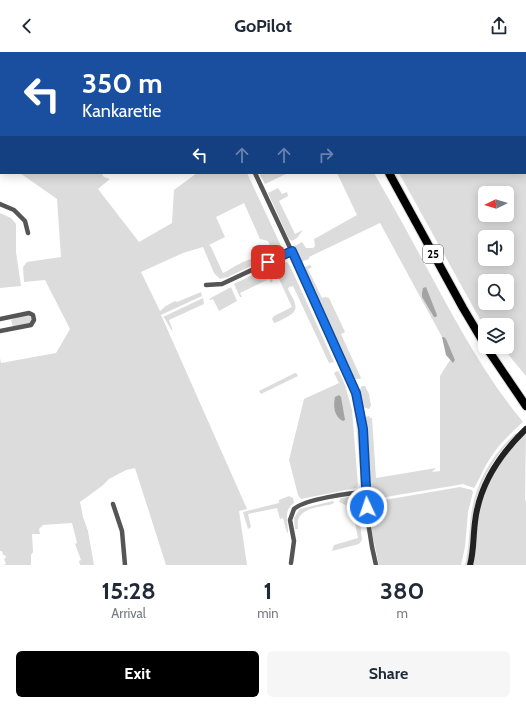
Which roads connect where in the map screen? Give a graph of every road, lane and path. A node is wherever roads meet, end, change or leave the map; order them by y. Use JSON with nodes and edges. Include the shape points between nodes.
{"nodes":[{"id":1,"x":255,"y":174,"type":"edge"},
{"id":2,"x":390,"y":174,"type":"edge"},
{"id":3,"x":0,"y":204,"type":"edge"},
{"id":4,"x":28,"y":233,"type":"dead end"},
{"id":5,"x":292,"y":251,"type":"junction"},
{"id":6,"x":206,"y":285,"type":"dead end"},
{"id":7,"x":0,"y":318,"type":"edge"},
{"id":8,"x":0,"y":331,"type":"edge"},
{"id":9,"x":478,"y":332,"type":"edge"},
{"id":10,"x":491,"y":354,"type":"edge"},
{"id":11,"x":526,"y":406,"type":"edge"},
{"id":12,"x":526,"y":429,"type":"edge"},
{"id":13,"x":366,"y":492,"type":"junction"},
{"id":14,"x":113,"y":504,"type":"dead end"},
{"id":15,"x":291,"y":563,"type":"dead end"},
{"id":16,"x":123,"y":565,"type":"edge"},
{"id":17,"x":376,"y":565,"type":"edge"},
{"id":18,"x":470,"y":565,"type":"edge"}],
"edges":[{"from":1,"to":5,"type":"street"},
{"from":2,"to":9,"type":"highway","number":"25"},
{"from":3,"to":4,"type":"street","via":[[14,210],[25,221]]},
{"from":5,"to":6,"type":"street","via":[[222,284]]},
{"from":5,"to":13,"type":"street","via":[[356,393],[363,429]]},
{"from":7,"to":8,"type":"street","via":[[29,312],[34,320],[31,324]]},
{"from":10,"to":11,"type":"highway","number":"25"},
{"from":12,"to":18,"type":"street","via":[[497,462],[484,488],[476,514]]},
{"from":13,"to":15,"type":"street","via":[[303,504],[294,509],[290,520],[294,541]]},
{"from":13,"to":17,"type":"street","via":[[369,534]]},
{"from":14,"to":16,"type":"street","via":[[122,531]]}]}
